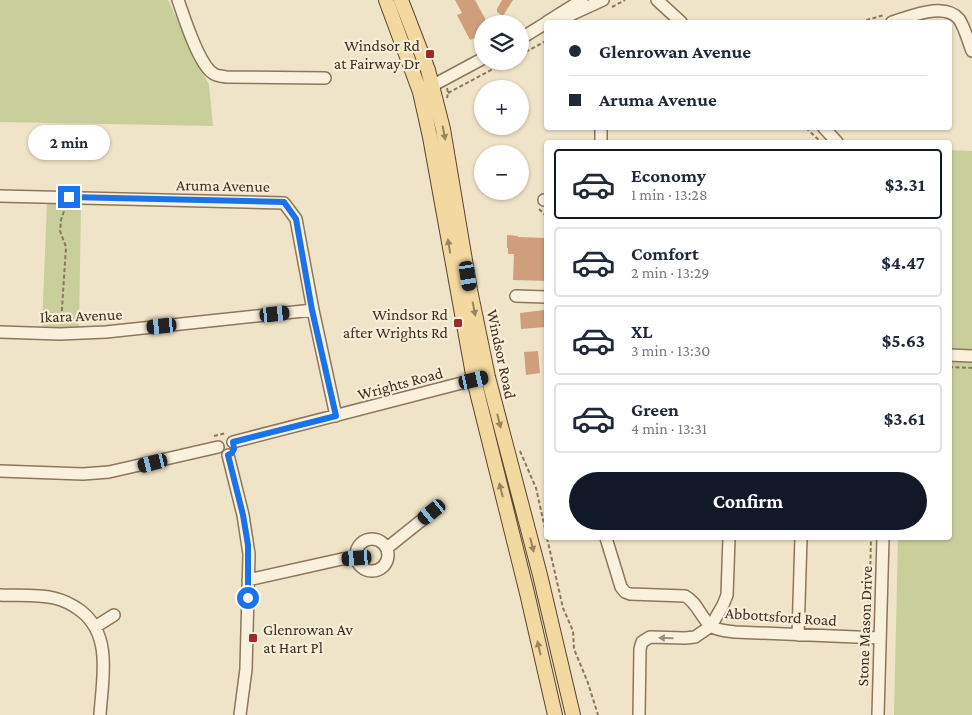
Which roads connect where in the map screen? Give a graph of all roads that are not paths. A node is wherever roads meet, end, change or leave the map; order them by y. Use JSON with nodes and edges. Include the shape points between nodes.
{"nodes":[{"id":1,"x":178,"y":0,"type":"edge"},
{"id":2,"x":386,"y":0,"type":"edge"},
{"id":3,"x":401,"y":0,"type":"edge"},
{"id":4,"x":582,"y":0,"type":"edge"},
{"id":5,"x":603,"y":0,"type":"edge"},
{"id":6,"x":661,"y":3,"type":"edge"},
{"id":7,"x":551,"y":20,"type":"edge"},
{"id":8,"x":561,"y":20,"type":"edge"},
{"id":9,"x":679,"y":20,"type":"edge"},
{"id":10,"x":900,"y":20,"type":"edge"},
{"id":11,"x":544,"y":25,"type":"edge"},
{"id":12,"x":529,"y":33,"type":"edge"},
{"id":13,"x":972,"y":51,"type":"edge"},
{"id":14,"x":474,"y":63,"type":"edge"},
{"id":15,"x":325,"y":78,"type":"dead end"},
{"id":16,"x":426,"y":89,"type":"junction"},
{"id":17,"x":826,"y":130,"type":"edge"},
{"id":18,"x":835,"y":140,"type":"edge"},
{"id":19,"x":0,"y":196,"type":"edge"},
{"id":20,"x":516,"y":296,"type":"dead end"},
{"id":21,"x":544,"y":297,"type":"edge"},
{"id":22,"x":312,"y":310,"type":"junction"},
{"id":23,"x":0,"y":332,"type":"edge"},
{"id":24,"x":952,"y":355,"type":"edge"},
{"id":25,"x":972,"y":356,"type":"edge"},
{"id":26,"x":488,"y":377,"type":"junction"},
{"id":27,"x":474,"y":380,"type":"junction"},
{"id":28,"x":336,"y":416,"type":"junction"},
{"id":29,"x":230,"y":438,"type":"junction"},
{"id":30,"x":218,"y":447,"type":"junction"},
{"id":31,"x":228,"y":455,"type":"junction"},
{"id":32,"x":0,"y":471,"type":"edge"},
{"id":33,"x":432,"y":512,"type":"dead end"},
{"id":34,"x":607,"y":540,"type":"edge"},
{"id":35,"x":729,"y":540,"type":"edge"},
{"id":36,"x":801,"y":540,"type":"edge"},
{"id":37,"x":883,"y":540,"type":"edge"},
{"id":38,"x":387,"y":548,"type":"junction"},
{"id":39,"x":357,"y":558,"type":"junction"},
{"id":40,"x":248,"y":580,"type":"junction"},
{"id":41,"x":0,"y":595,"type":"edge"},
{"id":42,"x":114,"y":615,"type":"dead end"},
{"id":43,"x":710,"y":626,"type":"junction"},
{"id":44,"x":95,"y":627,"type":"junction"},
{"id":45,"x":798,"y":635,"type":"junction"},
{"id":46,"x":880,"y":638,"type":"junction"},
{"id":47,"x":574,"y":714,"type":"edge"},
{"id":48,"x":100,"y":715,"type":"edge"},
{"id":49,"x":240,"y":715,"type":"edge"},
{"id":50,"x":554,"y":715,"type":"edge"},
{"id":51,"x":638,"y":715,"type":"edge"},
{"id":52,"x":878,"y":715,"type":"edge"}],
"edges":[{"from":1,"to":15,"type":"street","via":[[205,65],[214,74]]},
{"from":2,"to":16,"type":"main road","name":"Windsor Road"},
{"from":3,"to":16,"type":"main road","name":"Windsor Road","via":[[428,70]]},
{"from":4,"to":7,"type":"street"},
{"from":5,"to":8,"type":"street"},
{"from":6,"to":9,"type":"street"},
{"from":10,"to":13,"type":"street","via":[[937,10],[954,14]]},
{"from":11,"to":12,"type":"street"},
{"from":14,"to":16,"type":"street"},
{"from":16,"to":26,"type":"main road","name":"Windsor Road","one_way":true,"via":[[443,129]]},
{"from":27,"to":16,"type":"main road","name":"Windsor Road","one_way":true,"via":[[430,137]]},
{"from":17,"to":18,"type":"street"},
{"from":19,"to":22,"type":"street","name":"Aruma Avenue","via":[[284,202],[296,219]]},
{"from":20,"to":21,"type":"street"},
{"from":22,"to":23,"type":"street","name":"Ikara Avenue","via":[[106,332]]},
{"from":22,"to":28,"type":"street","name":"Aruma Avenue"},
{"from":24,"to":25,"type":"street"},
{"from":26,"to":27,"type":"street","name":"Wrights Road"},
{"from":26,"to":47,"type":"main road","name":"Windsor Road","one_way":true},
{"from":27,"to":28,"type":"street","name":"Wrights Road"},
{"from":50,"to":27,"type":"main road","name":"Windsor Road","one_way":true},
{"from":28,"to":29,"type":"street","name":"Wrights Road"},
{"from":29,"to":30,"type":"street","name":"Wrights Road","via":[[223,439]]},
{"from":29,"to":31,"type":"street","via":[[234,449]]},
{"from":30,"to":31,"type":"street","via":[[221,453]]},
{"from":30,"to":32,"type":"street","via":[[109,472]]},
{"from":31,"to":40,"type":"street","via":[[247,537]]},
{"from":33,"to":38,"type":"street"},
{"from":34,"to":43,"type":"street","via":[[624,592],[685,596]]},
{"from":35,"to":43,"type":"street","via":[[727,595]]},
{"from":36,"to":45,"type":"street"},
{"from":37,"to":46,"type":"street","name":"Stone Mason Drive"},
{"from":38,"to":39,"type":"street","via":[[380,541],[370,539],[361,544]]},
{"from":38,"to":39,"type":"street","via":[[384,566],[375,571],[361,566]]},
{"from":39,"to":40,"type":"street"},
{"from":40,"to":49,"type":"street","via":[[246,669]]},
{"from":41,"to":44,"type":"street","via":[[56,598],[76,608]]},
{"from":42,"to":44,"type":"street"},
{"from":43,"to":45,"type":"street","name":"Abbottsford Road","via":[[735,632]]},
{"from":43,"to":51,"type":"street","one_way":true,"via":[[695,637],[650,637],[642,642]]},
{"from":44,"to":48,"type":"street","via":[[102,643],[103,658]]},
{"from":45,"to":46,"type":"street","name":"Abbottsford Road"},
{"from":46,"to":52,"type":"street","name":"Stone Mason Drive"}]}
